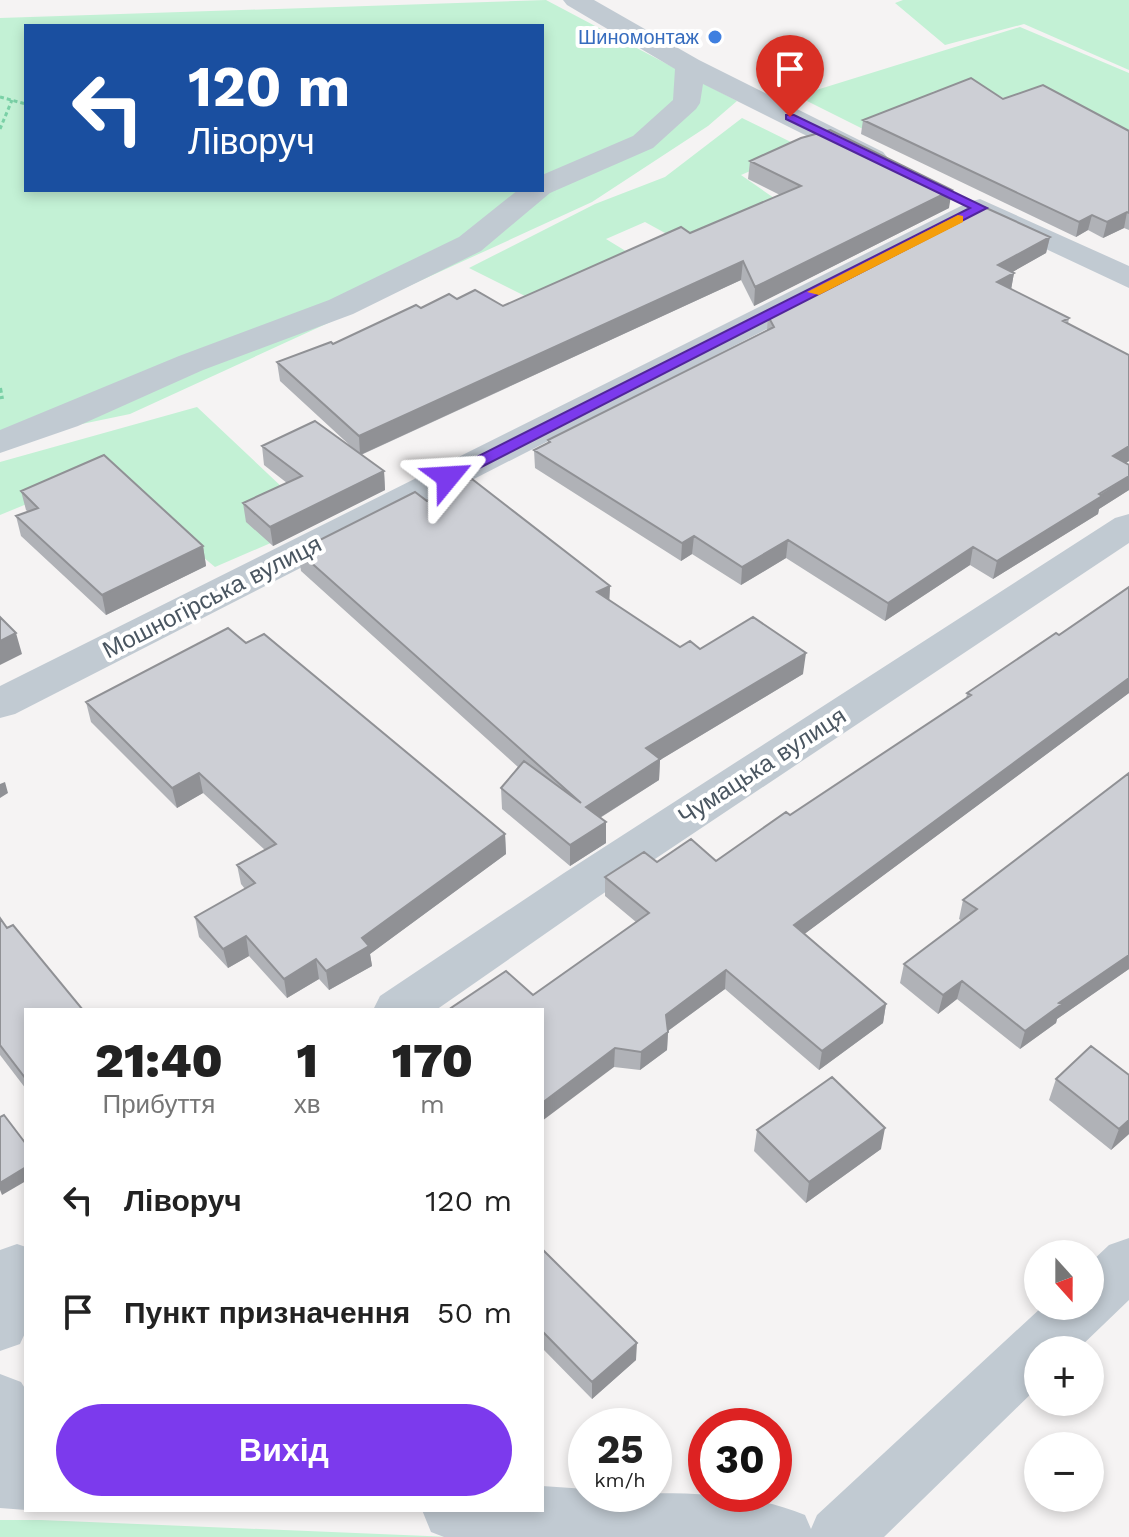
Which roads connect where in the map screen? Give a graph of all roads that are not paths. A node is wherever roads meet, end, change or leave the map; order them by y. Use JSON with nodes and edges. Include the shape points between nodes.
{"nodes":[{"id":1,"x":576,"y":0,"type":"edge"},
{"id":2,"x":689,"y":66,"type":"junction"},
{"id":3,"x":895,"y":169,"type":"edge"},
{"id":4,"x":544,"y":185,"type":"edge"},
{"id":5,"x":535,"y":192,"type":"edge"},
{"id":6,"x":1129,"y":278,"type":"edge"},
{"id":7,"x":0,"y":442,"type":"edge"},
{"id":8,"x":1129,"y":526,"type":"edge"},
{"id":9,"x":0,"y":704,"type":"edge"},
{"id":10,"x":401,"y":1008,"type":"edge"},
{"id":11,"x":1129,"y":1263,"type":"edge"},
{"id":12,"x":14,"y":1271,"type":"edge"},
{"id":13,"x":1104,"y":1287,"type":"edge"},
{"id":14,"x":1068,"y":1320,"type":"edge"},
{"id":15,"x":0,"y":1325,"type":"edge"},
{"id":16,"x":0,"y":1402,"type":"edge"},
{"id":17,"x":24,"y":1439,"type":"edge"},
{"id":18,"x":0,"y":1478,"type":"edge"},
{"id":19,"x":24,"y":1480,"type":"edge"},
{"id":20,"x":481,"y":1512,"type":"edge"},
{"id":21,"x":783,"y":1537,"type":"edge"},
{"id":22,"x":839,"y":1537,"type":"edge"}],
"edges":[{"from":1,"to":2,"type":"street"},
{"from":2,"to":3,"type":"street"},
{"from":2,"to":4,"type":"street","via":[[686,103],[643,142]]},
{"from":5,"to":7,"type":"street","via":[[470,244],[341,307]]},
{"from":6,"to":9,"type":"street","name":"Мошногірська вулиця","via":[[966,202]]},
{"from":8,"to":10,"type":"street","name":"Чумацька вулиця"},
{"from":11,"to":13,"type":"street"},
{"from":12,"to":15,"type":"street"},
{"from":14,"to":22,"type":"street"},
{"from":16,"to":17,"type":"street"},
{"from":18,"to":19,"type":"street"},
{"from":20,"to":21,"type":"street"}]}
